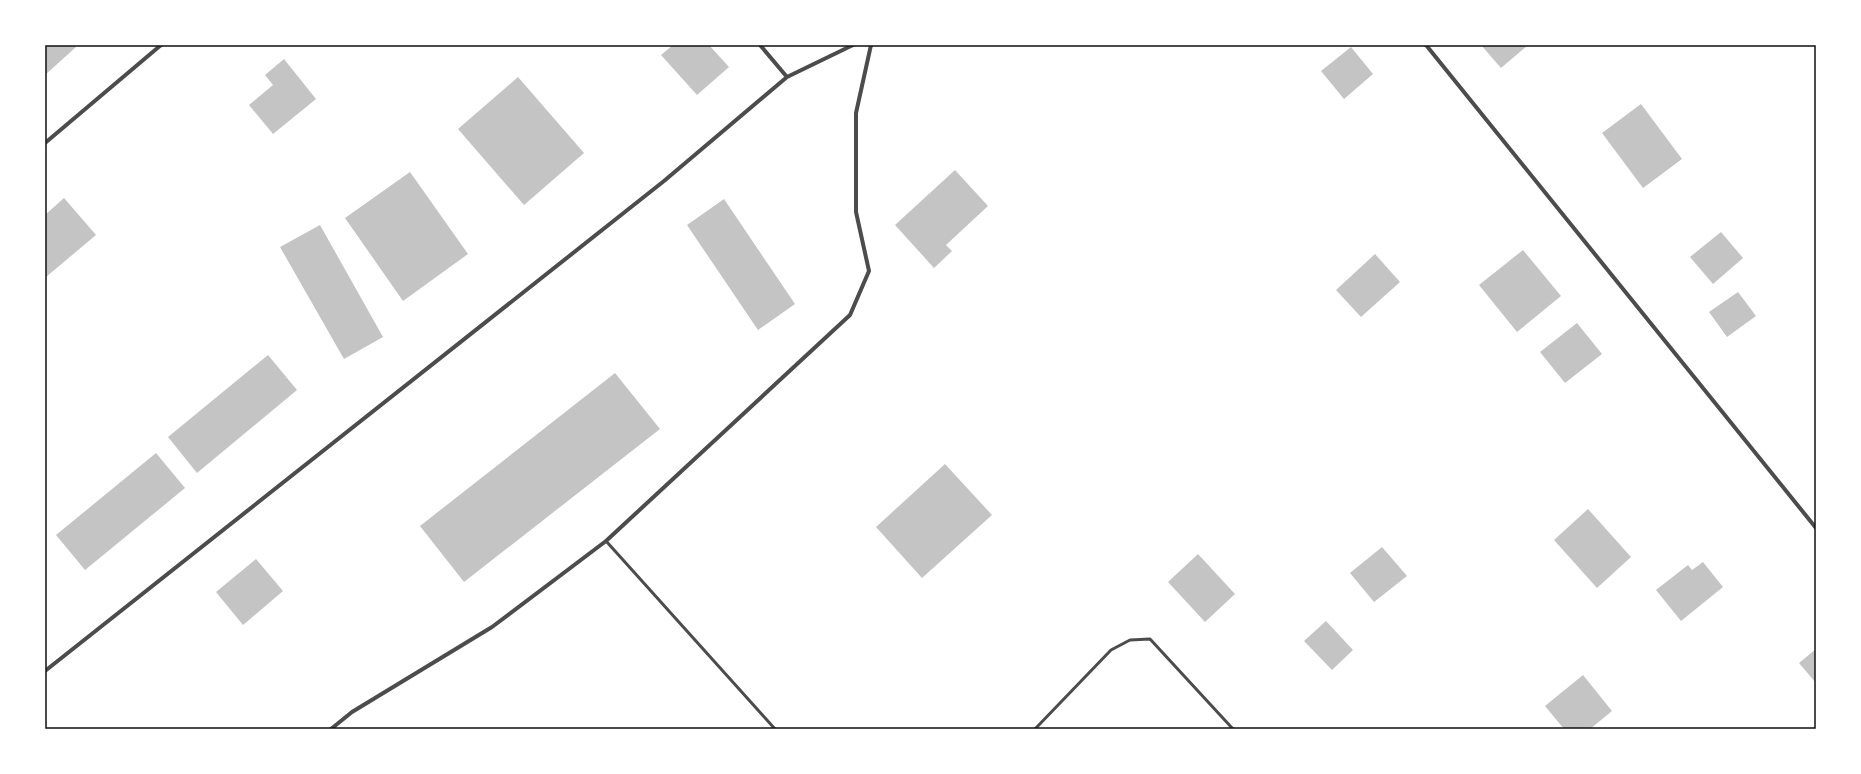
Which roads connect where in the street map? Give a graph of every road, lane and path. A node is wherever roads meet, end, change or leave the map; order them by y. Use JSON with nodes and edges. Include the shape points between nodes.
{"nodes":[{"id":1,"x":161,"y":45,"type":"edge"},
{"id":2,"x":760,"y":45,"type":"edge"},
{"id":3,"x":853,"y":45,"type":"edge"},
{"id":4,"x":871,"y":45,"type":"edge"},
{"id":5,"x":1426,"y":45,"type":"edge"},
{"id":6,"x":787,"y":76,"type":"junction"},
{"id":7,"x":45,"y":143,"type":"edge"},
{"id":8,"x":1816,"y":528,"type":"edge"},
{"id":9,"x":606,"y":541,"type":"junction"},
{"id":10,"x":45,"y":671,"type":"edge"},
{"id":11,"x":331,"y":729,"type":"edge"},
{"id":12,"x":775,"y":729,"type":"edge"},
{"id":13,"x":1035,"y":729,"type":"edge"},
{"id":14,"x":1233,"y":729,"type":"edge"}],
"edges":[{"from":1,"to":7,"type":"street"},
{"from":2,"to":6,"type":"street"},
{"from":3,"to":6,"type":"street"},
{"from":4,"to":9,"type":"street","via":[[856,114],[856,212],[869,271],[850,315]]},
{"from":5,"to":8,"type":"street"},
{"from":6,"to":10,"type":"street","via":[[658,186]]},
{"from":9,"to":11,"type":"street","via":[[492,627],[352,712]]},
{"from":9,"to":12,"type":"lane"},
{"from":13,"to":14,"type":"lane","via":[[1111,650],[1130,640],[1150,639]]}]}
